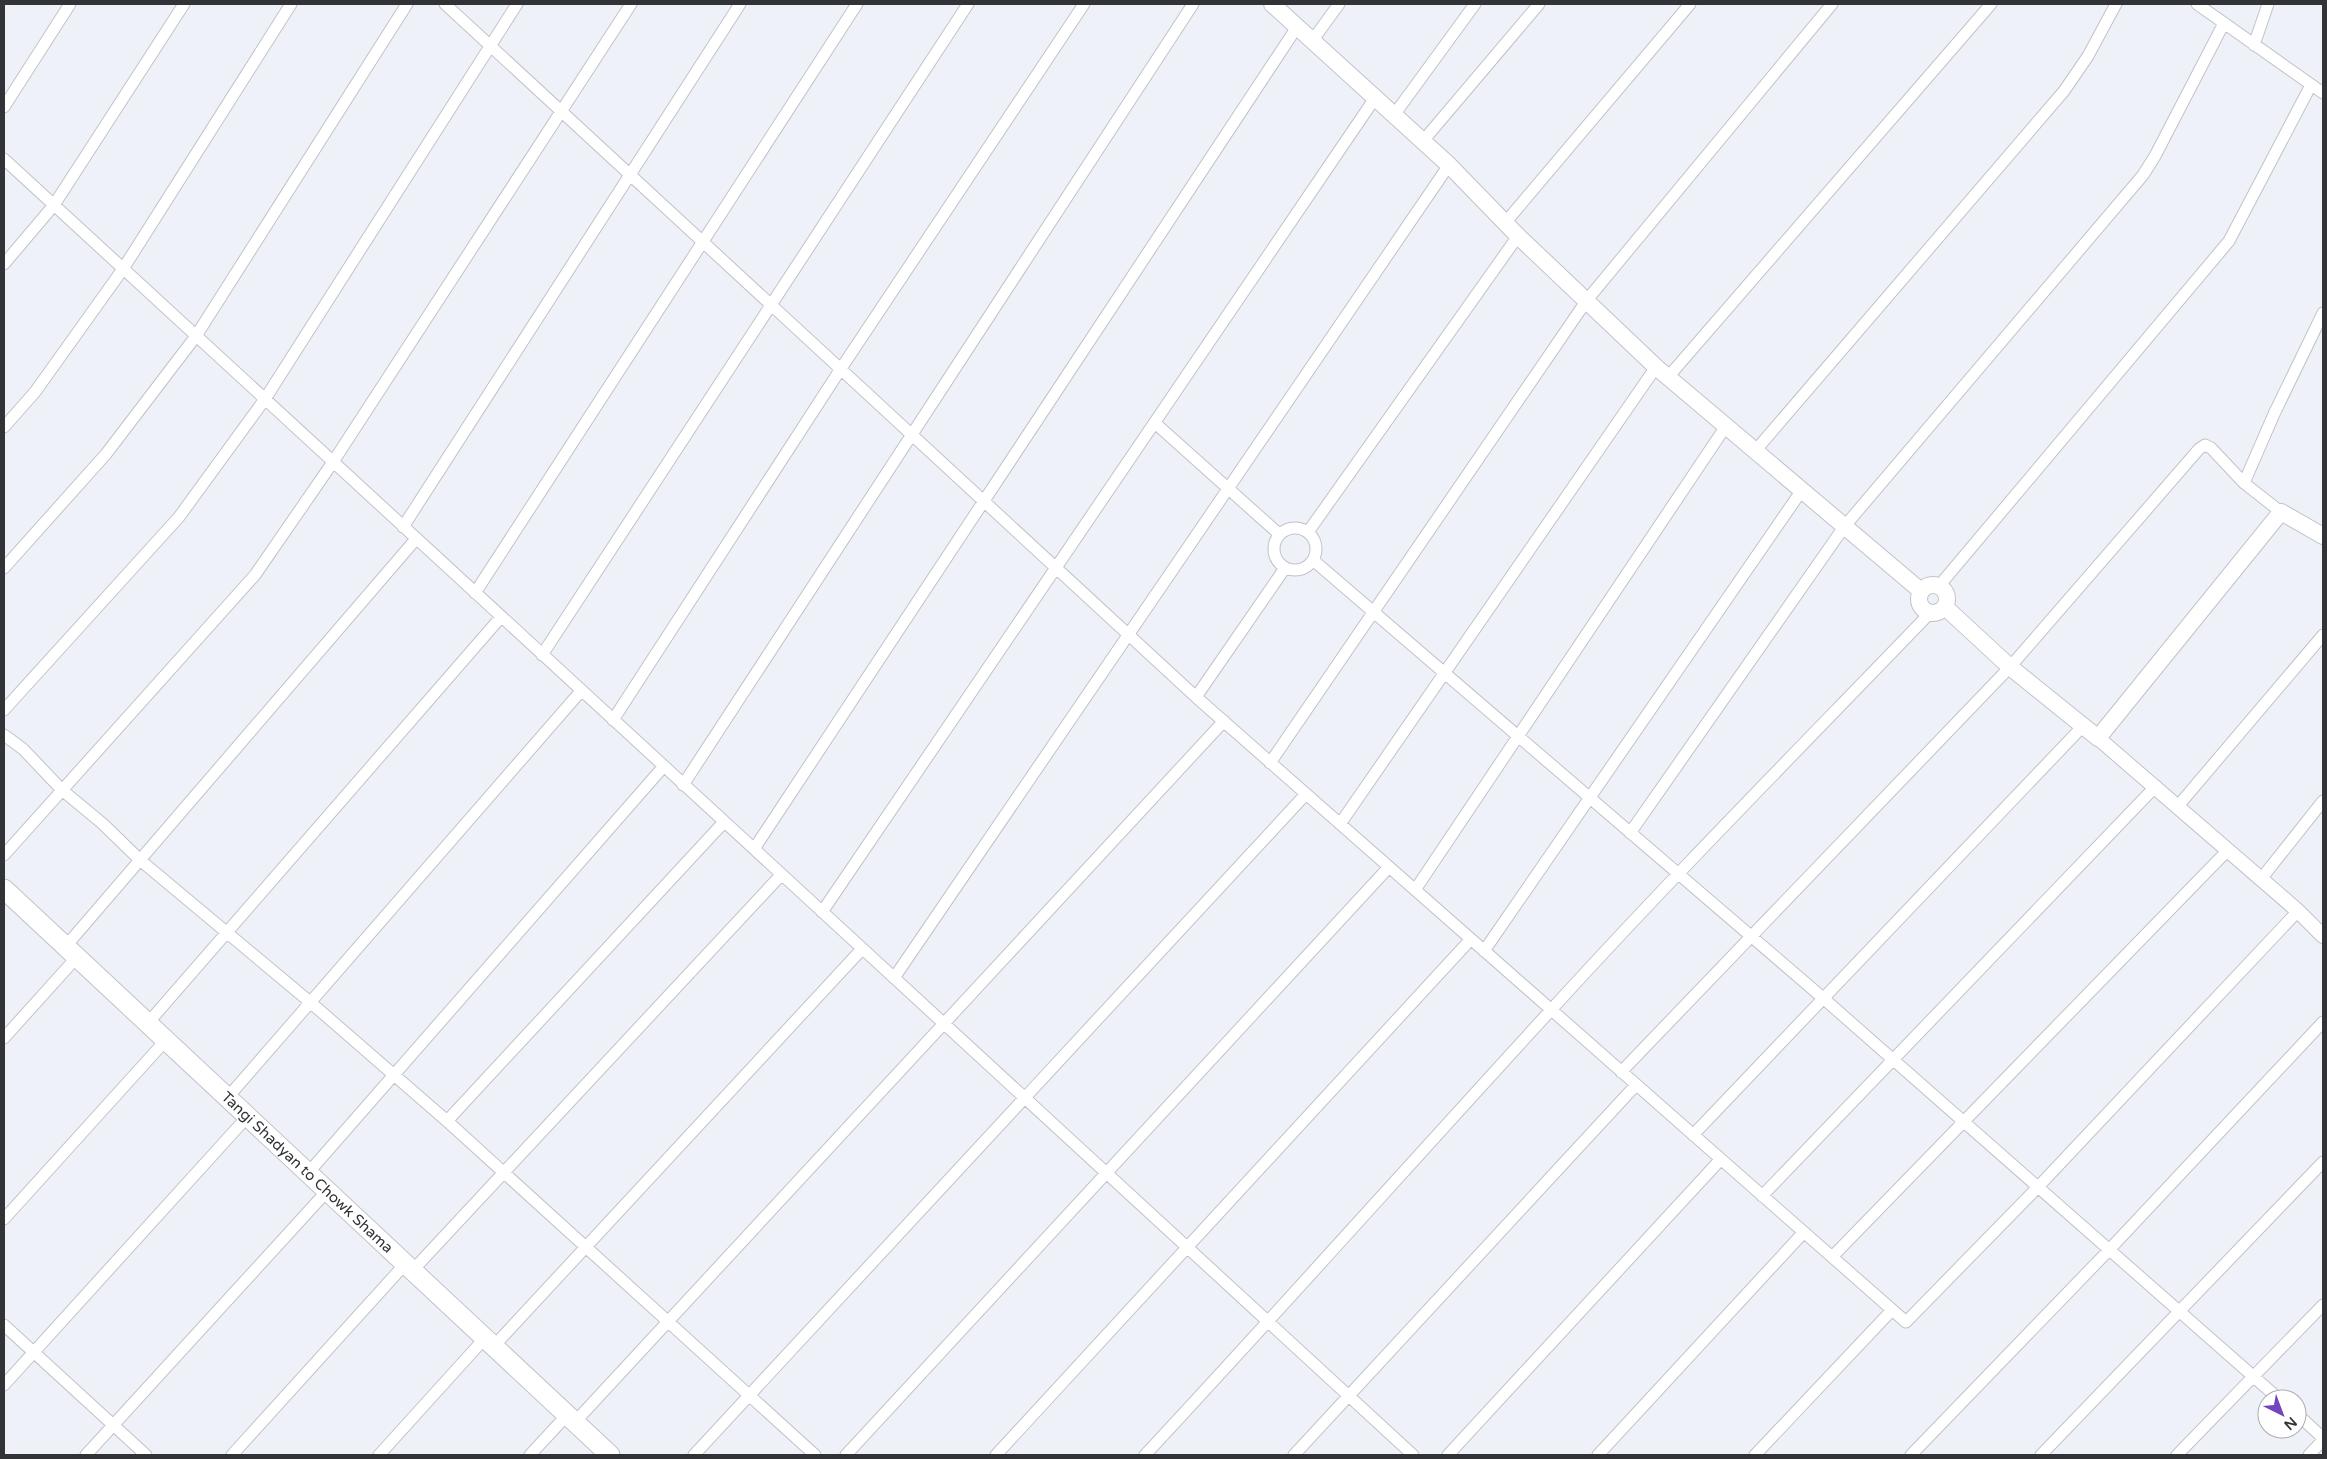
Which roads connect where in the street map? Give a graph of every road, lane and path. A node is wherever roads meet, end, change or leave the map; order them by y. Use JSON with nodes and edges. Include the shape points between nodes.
{"nodes":[{"id":1,"x":70,"y":4,"type":"edge"},
{"id":2,"x":184,"y":4,"type":"edge"},
{"id":3,"x":291,"y":4,"type":"edge"},
{"id":4,"x":407,"y":4,"type":"edge"},
{"id":5,"x":444,"y":4,"type":"edge"},
{"id":6,"x":517,"y":4,"type":"edge"},
{"id":7,"x":631,"y":4,"type":"edge"},
{"id":8,"x":740,"y":4,"type":"edge"},
{"id":9,"x":856,"y":4,"type":"edge"},
{"id":10,"x":968,"y":4,"type":"edge"},
{"id":11,"x":1084,"y":4,"type":"edge"},
{"id":12,"x":1193,"y":4,"type":"edge"},
{"id":13,"x":1272,"y":4,"type":"edge"},
{"id":14,"x":1339,"y":4,"type":"edge"},
{"id":15,"x":1475,"y":4,"type":"edge"},
{"id":16,"x":1539,"y":4,"type":"edge"},
{"id":17,"x":1690,"y":4,"type":"edge"},
{"id":18,"x":1832,"y":4,"type":"edge"},
{"id":19,"x":1991,"y":4,"type":"edge"},
{"id":20,"x":2116,"y":4,"type":"edge"},
{"id":21,"x":2197,"y":4,"type":"edge"},
{"id":22,"x":2268,"y":4,"type":"edge"},
{"id":23,"x":2224,"y":24,"type":"junction"},
{"id":24,"x":1297,"y":27,"type":"junction"},
{"id":25,"x":1312,"y":41,"type":"junction"},
{"id":26,"x":2254,"y":45,"type":"junction"},
{"id":27,"x":489,"y":46,"type":"junction"},
{"id":28,"x":2311,"y":85,"type":"junction"},
{"id":29,"x":2323,"y":93,"type":"edge"},
{"id":30,"x":1375,"y":98,"type":"junction"},
{"id":31,"x":4,"y":107,"type":"edge"},
{"id":32,"x":560,"y":112,"type":"junction"},
{"id":33,"x":1394,"y":115,"type":"junction"},
{"id":34,"x":1423,"y":141,"type":"junction"},
{"id":35,"x":4,"y":159,"type":"edge"},
{"id":36,"x":1450,"y":165,"type":"junction"},
{"id":37,"x":629,"y":176,"type":"junction"},
{"id":38,"x":54,"y":205,"type":"junction"},
{"id":39,"x":1505,"y":223,"type":"junction"},
{"id":40,"x":1518,"y":236,"type":"junction"},
{"id":41,"x":702,"y":243,"type":"junction"},
{"id":42,"x":4,"y":264,"type":"edge"},
{"id":43,"x":123,"y":269,"type":"junction"},
{"id":44,"x":1587,"y":300,"type":"junction"},
{"id":45,"x":770,"y":305,"type":"junction"},
{"id":46,"x":2323,"y":313,"type":"edge"},
{"id":47,"x":196,"y":336,"type":"junction"},
{"id":48,"x":840,"y":370,"type":"junction"},
{"id":49,"x":1663,"y":371,"type":"junction"},
{"id":50,"x":264,"y":399,"type":"junction"},
{"id":51,"x":1155,"y":423,"type":"junction"},
{"id":52,"x":1726,"y":426,"type":"junction"},
{"id":53,"x":4,"y":427,"type":"edge"},
{"id":54,"x":911,"y":435,"type":"junction"},
{"id":55,"x":1756,"y":450,"type":"junction"},
{"id":56,"x":333,"y":462,"type":"junction"},
{"id":57,"x":2244,"y":483,"type":"junction"},
{"id":58,"x":1228,"y":488,"type":"junction"},
{"id":59,"x":1802,"y":490,"type":"junction"},
{"id":60,"x":984,"y":502,"type":"junction"},
{"id":61,"x":2281,"y":512,"type":"junction"},
{"id":62,"x":404,"y":527,"type":"junction"},
{"id":63,"x":1844,"y":527,"type":"junction"},
{"id":64,"x":1308,"y":532,"type":"junction"},
{"id":65,"x":1279,"y":534,"type":"junction"},
{"id":66,"x":2323,"y":536,"type":"edge"},
{"id":67,"x":416,"y":539,"type":"junction"},
{"id":68,"x":1312,"y":560,"type":"junction"},
{"id":69,"x":4,"y":568,"type":"edge"},
{"id":70,"x":1056,"y":568,"type":"junction"},
{"id":71,"x":1285,"y":568,"type":"junction"},
{"id":72,"x":1939,"y":586,"type":"junction"},
{"id":73,"x":1921,"y":591,"type":"junction"},
{"id":74,"x":475,"y":593,"type":"junction"},
{"id":75,"x":1937,"y":610,"type":"junction"},
{"id":76,"x":1372,"y":612,"type":"junction"},
{"id":77,"x":502,"y":617,"type":"junction"},
{"id":78,"x":1128,"y":635,"type":"junction"},
{"id":79,"x":2323,"y":635,"type":"edge"},
{"id":80,"x":542,"y":655,"type":"junction"},
{"id":81,"x":2010,"y":667,"type":"junction"},
{"id":82,"x":1444,"y":673,"type":"junction"},
{"id":83,"x":581,"y":690,"type":"junction"},
{"id":84,"x":1196,"y":698,"type":"junction"},
{"id":85,"x":4,"y":710,"type":"edge"},
{"id":86,"x":613,"y":720,"type":"junction"},
{"id":87,"x":1224,"y":722,"type":"junction"},
{"id":88,"x":2084,"y":725,"type":"junction"},
{"id":89,"x":4,"y":735,"type":"edge"},
{"id":90,"x":1518,"y":736,"type":"junction"},
{"id":91,"x":2098,"y":738,"type":"junction"},
{"id":92,"x":1270,"y":763,"type":"junction"},
{"id":93,"x":664,"y":766,"type":"junction"},
{"id":94,"x":683,"y":785,"type":"junction"},
{"id":95,"x":2156,"y":786,"type":"junction"},
{"id":96,"x":62,"y":790,"type":"junction"},
{"id":97,"x":1306,"y":794,"type":"junction"},
{"id":98,"x":1590,"y":798,"type":"junction"},
{"id":99,"x":2323,"y":801,"type":"edge"},
{"id":100,"x":2178,"y":806,"type":"junction"},
{"id":101,"x":724,"y":822,"type":"junction"},
{"id":102,"x":1340,"y":824,"type":"junction"},
{"id":103,"x":1630,"y":833,"type":"junction"},
{"id":104,"x":754,"y":849,"type":"junction"},
{"id":105,"x":2228,"y":850,"type":"junction"},
{"id":106,"x":4,"y":855,"type":"edge"},
{"id":107,"x":140,"y":860,"type":"junction"},
{"id":108,"x":1389,"y":867,"type":"junction"},
{"id":109,"x":1678,"y":874,"type":"junction"},
{"id":110,"x":781,"y":875,"type":"junction"},
{"id":111,"x":2261,"y":879,"type":"junction"},
{"id":112,"x":4,"y":889,"type":"edge"},
{"id":113,"x":1414,"y":890,"type":"junction"},
{"id":114,"x":2298,"y":910,"type":"junction"},
{"id":115,"x":822,"y":912,"type":"junction"},
{"id":116,"x":227,"y":934,"type":"junction"},
{"id":117,"x":1750,"y":936,"type":"junction"},
{"id":118,"x":2323,"y":936,"type":"edge"},
{"id":119,"x":1470,"y":939,"type":"junction"},
{"id":120,"x":862,"y":949,"type":"junction"},
{"id":121,"x":1484,"y":951,"type":"junction"},
{"id":122,"x":71,"y":952,"type":"junction"},
{"id":123,"x":894,"y":978,"type":"junction"},
{"id":124,"x":1823,"y":998,"type":"junction"},
{"id":125,"x":310,"y":1002,"type":"junction"},
{"id":126,"x":1551,"y":1010,"type":"junction"},
{"id":127,"x":2323,"y":1022,"type":"edge"},
{"id":128,"x":148,"y":1023,"type":"junction"},
{"id":129,"x":944,"y":1024,"type":"junction"},
{"id":130,"x":4,"y":1038,"type":"edge"},
{"id":131,"x":166,"y":1040,"type":"junction"},
{"id":132,"x":1893,"y":1060,"type":"junction"},
{"id":133,"x":1621,"y":1072,"type":"junction"},
{"id":134,"x":393,"y":1076,"type":"junction"},
{"id":135,"x":1636,"y":1085,"type":"junction"},
{"id":136,"x":228,"y":1097,"type":"junction"},
{"id":137,"x":1025,"y":1098,"type":"junction"},
{"id":138,"x":248,"y":1116,"type":"junction"},
{"id":139,"x":447,"y":1121,"type":"junction"},
{"id":140,"x":1963,"y":1122,"type":"junction"},
{"id":141,"x":1693,"y":1135,"type":"junction"},
{"id":142,"x":1721,"y":1159,"type":"junction"},
{"id":143,"x":2323,"y":1162,"type":"edge"},
{"id":144,"x":309,"y":1172,"type":"junction"},
{"id":145,"x":1106,"y":1173,"type":"junction"},
{"id":146,"x":503,"y":1174,"type":"junction"},
{"id":147,"x":2038,"y":1187,"type":"junction"},
{"id":148,"x":328,"y":1190,"type":"junction"},
{"id":149,"x":1762,"y":1196,"type":"junction"},
{"id":150,"x":4,"y":1219,"type":"edge"},
{"id":151,"x":1804,"y":1232,"type":"junction"},
{"id":152,"x":585,"y":1248,"type":"junction"},
{"id":153,"x":1187,"y":1248,"type":"junction"},
{"id":154,"x":2109,"y":1250,"type":"junction"},
{"id":155,"x":1832,"y":1257,"type":"junction"},
{"id":156,"x":410,"y":1267,"type":"junction"},
{"id":157,"x":2323,"y":1304,"type":"edge"},
{"id":158,"x":1892,"y":1310,"type":"junction"},
{"id":159,"x":2179,"y":1312,"type":"junction"},
{"id":160,"x":668,"y":1321,"type":"junction"},
{"id":161,"x":1268,"y":1323,"type":"junction"},
{"id":162,"x":4,"y":1325,"type":"edge"},
{"id":163,"x":490,"y":1342,"type":"junction"},
{"id":164,"x":34,"y":1352,"type":"junction"},
{"id":165,"x":2254,"y":1376,"type":"junction"},
{"id":166,"x":4,"y":1386,"type":"edge"},
{"id":167,"x":2268,"y":1389,"type":"edge"},
{"id":168,"x":750,"y":1395,"type":"junction"},
{"id":169,"x":1349,"y":1396,"type":"junction"},
{"id":170,"x":571,"y":1418,"type":"junction"},
{"id":171,"x":2307,"y":1424,"type":"edge"},
{"id":172,"x":113,"y":1425,"type":"junction"},
{"id":173,"x":2323,"y":1439,"type":"edge"},
{"id":174,"x":86,"y":1455,"type":"edge"},
{"id":175,"x":146,"y":1455,"type":"edge"},
{"id":176,"x":232,"y":1455,"type":"edge"},
{"id":177,"x":379,"y":1455,"type":"edge"},
{"id":178,"x":530,"y":1455,"type":"edge"},
{"id":179,"x":610,"y":1455,"type":"edge"},
{"id":180,"x":694,"y":1455,"type":"edge"},
{"id":181,"x":814,"y":1455,"type":"edge"},
{"id":182,"x":846,"y":1455,"type":"edge"},
{"id":183,"x":996,"y":1455,"type":"edge"},
{"id":184,"x":1145,"y":1455,"type":"edge"},
{"id":185,"x":1294,"y":1455,"type":"edge"},
{"id":186,"x":1414,"y":1455,"type":"edge"},
{"id":187,"x":1448,"y":1455,"type":"edge"},
{"id":188,"x":1598,"y":1455,"type":"edge"},
{"id":189,"x":1755,"y":1455,"type":"edge"},
{"id":190,"x":1911,"y":1455,"type":"edge"},
{"id":191,"x":2041,"y":1455,"type":"edge"},
{"id":192,"x":2177,"y":1455,"type":"edge"},
{"id":193,"x":2309,"y":1455,"type":"edge"}],
"edges":[{"from":1,"to":31,"type":"street"},
{"from":2,"to":38,"type":"street"},
{"from":3,"to":43,"type":"street"},
{"from":4,"to":47,"type":"street"},
{"from":5,"to":27,"type":"street"},
{"from":6,"to":27,"type":"street"},
{"from":7,"to":32,"type":"street"},
{"from":8,"to":37,"type":"street"},
{"from":9,"to":41,"type":"street"},
{"from":10,"to":45,"type":"street"},
{"from":11,"to":48,"type":"street"},
{"from":12,"to":54,"type":"street"},
{"from":13,"to":24,"type":"main road"},
{"from":14,"to":25,"type":"street"},
{"from":15,"to":33,"type":"street"},
{"from":16,"to":34,"type":"street"},
{"from":17,"to":39,"type":"street"},
{"from":18,"to":44,"type":"street"},
{"from":19,"to":49,"type":"street"},
{"from":20,"to":55,"type":"street","via":[[2088,56],[2064,91]]},
{"from":21,"to":23,"type":"street"},
{"from":22,"to":26,"type":"street"},
{"from":23,"to":26,"type":"street"},
{"from":23,"to":63,"type":"street","via":[[2143,175]]},
{"from":24,"to":25,"type":"main road"},
{"from":24,"to":60,"type":"street"},
{"from":25,"to":30,"type":"main road"},
{"from":26,"to":28,"type":"street"},
{"from":27,"to":32,"type":"street"},
{"from":27,"to":50,"type":"street"},
{"from":28,"to":29,"type":"street"},
{"from":28,"to":72,"type":"street","via":[[2230,241]]},
{"from":30,"to":33,"type":"main road"},
{"from":30,"to":51,"type":"street"},
{"from":32,"to":37,"type":"street"},
{"from":32,"to":56,"type":"street"},
{"from":33,"to":34,"type":"main road"},
{"from":34,"to":36,"type":"main road"},
{"from":35,"to":38,"type":"street"},
{"from":36,"to":39,"type":"main road"},
{"from":36,"to":58,"type":"street"},
{"from":37,"to":41,"type":"street"},
{"from":37,"to":62,"type":"street"},
{"from":38,"to":42,"type":"street"},
{"from":38,"to":43,"type":"street"},
{"from":39,"to":40,"type":"main road"},
{"from":40,"to":44,"type":"main road"},
{"from":40,"to":64,"type":"street"},
{"from":41,"to":45,"type":"street"},
{"from":41,"to":74,"type":"street"},
{"from":43,"to":47,"type":"street"},
{"from":43,"to":53,"type":"street","via":[[35,392]]},
{"from":44,"to":49,"type":"main road"},
{"from":44,"to":76,"type":"street"},
{"from":45,"to":48,"type":"street"},
{"from":45,"to":80,"type":"street"},
{"from":46,"to":57,"type":"street"},
{"from":47,"to":50,"type":"street"},
{"from":47,"to":69,"type":"street","via":[[106,454]]},
{"from":48,"to":54,"type":"street"},
{"from":48,"to":86,"type":"street"},
{"from":49,"to":52,"type":"main road"},
{"from":49,"to":82,"type":"street"},
{"from":50,"to":56,"type":"street"},
{"from":50,"to":85,"type":"street","via":[[179,517]]},
{"from":51,"to":58,"type":"street"},
{"from":51,"to":70,"type":"street"},
{"from":52,"to":55,"type":"main road"},
{"from":52,"to":90,"type":"street"},
{"from":54,"to":60,"type":"street"},
{"from":54,"to":94,"type":"street"},
{"from":55,"to":59,"type":"main road"},
{"from":56,"to":62,"type":"street"},
{"from":56,"to":96,"type":"street","via":[[255,575]]},
{"from":57,"to":61,"type":"street"},
{"from":57,"to":81,"type":"street","via":[[2211,448],[2205,445],[2199,449]]},
{"from":58,"to":65,"type":"street"},
{"from":58,"to":78,"type":"street"},
{"from":59,"to":63,"type":"main road"},
{"from":59,"to":98,"type":"street"},
{"from":60,"to":70,"type":"street"},
{"from":60,"to":104,"type":"street"},
{"from":61,"to":66,"type":"main road"},
{"from":61,"to":91,"type":"main road"},
{"from":62,"to":67,"type":"street"},
{"from":63,"to":73,"type":"main road"},
{"from":63,"to":103,"type":"street"},
{"from":64,"to":65,"type":"street","via":[[1293,528]]},
{"from":64,"to":68,"type":"street","via":[[1316,545]]},
{"from":65,"to":71,"type":"street","via":[[1275,541],[1275,556]]},
{"from":67,"to":74,"type":"street"},
{"from":67,"to":107,"type":"street"},
{"from":68,"to":71,"type":"street","via":[[1300,569]]},
{"from":68,"to":76,"type":"street"},
{"from":70,"to":78,"type":"street"},
{"from":70,"to":115,"type":"street"},
{"from":71,"to":84,"type":"street"},
{"from":72,"to":73,"type":"main road","via":[[1929,585]]},
{"from":72,"to":75,"type":"main road","via":[[1947,597]]},
{"from":73,"to":75,"type":"main road","via":[[1921,607]]},
{"from":74,"to":77,"type":"street"},
{"from":75,"to":81,"type":"main road"},
{"from":75,"to":109,"type":"street"},
{"from":76,"to":82,"type":"street"},
{"from":76,"to":92,"type":"street"},
{"from":77,"to":80,"type":"street"},
{"from":77,"to":116,"type":"street"},
{"from":78,"to":84,"type":"street"},
{"from":78,"to":123,"type":"street"},
{"from":79,"to":100,"type":"street"},
{"from":80,"to":83,"type":"street"},
{"from":81,"to":88,"type":"main road"},
{"from":81,"to":117,"type":"street"},
{"from":82,"to":90,"type":"street"},
{"from":82,"to":102,"type":"street"},
{"from":83,"to":86,"type":"street"},
{"from":83,"to":125,"type":"street"},
{"from":84,"to":87,"type":"street"},
{"from":86,"to":93,"type":"street"},
{"from":87,"to":92,"type":"street"},
{"from":87,"to":129,"type":"street"},
{"from":88,"to":91,"type":"main road"},
{"from":88,"to":124,"type":"street"},
{"from":89,"to":96,"type":"street"},
{"from":90,"to":98,"type":"street"},
{"from":90,"to":113,"type":"street"},
{"from":91,"to":95,"type":"street"},
{"from":92,"to":97,"type":"street"},
{"from":93,"to":94,"type":"street"},
{"from":93,"to":134,"type":"street"},
{"from":94,"to":101,"type":"street"},
{"from":95,"to":100,"type":"street"},
{"from":95,"to":132,"type":"street"},
{"from":96,"to":106,"type":"street"},
{"from":96,"to":107,"type":"street"},
{"from":97,"to":102,"type":"street"},
{"from":97,"to":137,"type":"street"},
{"from":98,"to":103,"type":"street"},
{"from":98,"to":121,"type":"street"},
{"from":99,"to":111,"type":"street"},
{"from":100,"to":105,"type":"street"},
{"from":101,"to":104,"type":"street"},
{"from":101,"to":139,"type":"street"},
{"from":102,"to":108,"type":"street"},
{"from":103,"to":109,"type":"street"},
{"from":104,"to":110,"type":"street"},
{"from":105,"to":111,"type":"street"},
{"from":105,"to":140,"type":"street"},
{"from":107,"to":116,"type":"street"},
{"from":107,"to":122,"type":"street"},
{"from":108,"to":113,"type":"street"},
{"from":108,"to":145,"type":"street"},
{"from":109,"to":117,"type":"street"},
{"from":109,"to":126,"type":"street"},
{"from":110,"to":115,"type":"street"},
{"from":110,"to":146,"type":"street"},
{"from":111,"to":114,"type":"street"},
{"from":112,"to":122,"type":"main road","name":"Tangi Shadyan to Chowk Shama"},
{"from":113,"to":119,"type":"street"},
{"from":114,"to":118,"type":"street"},
{"from":114,"to":147,"type":"street"},
{"from":115,"to":120,"type":"street"},
{"from":116,"to":125,"type":"street"},
{"from":116,"to":128,"type":"street"},
{"from":117,"to":124,"type":"street"},
{"from":117,"to":133,"type":"street"},
{"from":119,"to":121,"type":"street"},
{"from":119,"to":153,"type":"street"},
{"from":120,"to":123,"type":"street"},
{"from":120,"to":152,"type":"street"},
{"from":121,"to":126,"type":"street"},
{"from":122,"to":128,"type":"main road","name":"Tangi Shadyan to Chowk Shama"},
{"from":122,"to":130,"type":"street"},
{"from":123,"to":129,"type":"street"},
{"from":124,"to":132,"type":"street"},
{"from":124,"to":141,"type":"street"},
{"from":125,"to":134,"type":"street"},
{"from":125,"to":136,"type":"street"},
{"from":126,"to":133,"type":"street"},
{"from":126,"to":161,"type":"street"},
{"from":127,"to":154,"type":"street"},
{"from":128,"to":131,"type":"main road","name":"Tangi Shadyan to Chowk Shama"},
{"from":129,"to":137,"type":"street"},
{"from":129,"to":160,"type":"street"},
{"from":131,"to":136,"type":"main road","name":"Tangi Shadyan to Chowk Shama"},
{"from":131,"to":150,"type":"street"},
{"from":132,"to":140,"type":"street"},
{"from":132,"to":149,"type":"street"},
{"from":133,"to":135,"type":"street"},
{"from":134,"to":139,"type":"street"},
{"from":134,"to":144,"type":"street"},
{"from":135,"to":141,"type":"street"},
{"from":135,"to":169,"type":"street"},
{"from":136,"to":138,"type":"main road","name":"Tangi Shadyan to Chowk Shama"},
{"from":137,"to":145,"type":"street"},
{"from":137,"to":168,"type":"street"},
{"from":138,"to":144,"type":"main road","name":"Tangi Shadyan to Chowk Shama"},
{"from":138,"to":164,"type":"street"},
{"from":139,"to":146,"type":"street"},
{"from":140,"to":147,"type":"street"},
{"from":140,"to":155,"type":"street"},
{"from":141,"to":142,"type":"street"},
{"from":142,"to":149,"type":"street"},
{"from":142,"to":187,"type":"street"},
{"from":143,"to":159,"type":"street"},
{"from":144,"to":148,"type":"main road","name":"Tangi Shadyan to Chowk Shama"},
{"from":145,"to":153,"type":"street"},
{"from":145,"to":182,"type":"street"},
{"from":146,"to":152,"type":"street"},
{"from":146,"to":156,"type":"street"},
{"from":147,"to":154,"type":"street"},
{"from":147,"to":158,"type":"street","via":[[1906,1322]]},
{"from":148,"to":156,"type":"main road","name":"Tangi Shadyan to Chowk Shama"},
{"from":148,"to":172,"type":"street"},
{"from":149,"to":151,"type":"street"},
{"from":151,"to":155,"type":"street"},
{"from":151,"to":188,"type":"street"},
{"from":152,"to":160,"type":"street"},
{"from":152,"to":163,"type":"street"},
{"from":153,"to":161,"type":"street"},
{"from":153,"to":183,"type":"street"},
{"from":154,"to":159,"type":"street"},
{"from":154,"to":190,"type":"street"},
{"from":155,"to":158,"type":"street"},
{"from":156,"to":163,"type":"main road","name":"Tangi Shadyan to Chowk Shama"},
{"from":156,"to":176,"type":"street"},
{"from":157,"to":165,"type":"street"},
{"from":158,"to":189,"type":"street"},
{"from":159,"to":165,"type":"street"},
{"from":159,"to":191,"type":"street"},
{"from":160,"to":168,"type":"street"},
{"from":160,"to":170,"type":"street"},
{"from":161,"to":169,"type":"street"},
{"from":161,"to":184,"type":"street"},
{"from":162,"to":164,"type":"street"},
{"from":163,"to":170,"type":"main road","name":"Tangi Shadyan to Chowk Shama"},
{"from":163,"to":177,"type":"street"},
{"from":164,"to":166,"type":"street"},
{"from":164,"to":172,"type":"street"},
{"from":165,"to":167,"type":"street"},
{"from":165,"to":192,"type":"street"},
{"from":168,"to":180,"type":"street"},
{"from":168,"to":181,"type":"street"},
{"from":169,"to":185,"type":"street"},
{"from":169,"to":186,"type":"street"},
{"from":170,"to":178,"type":"street"},
{"from":170,"to":179,"type":"main road","name":"Tangi Shadyan to Chowk Shama"},
{"from":171,"to":173,"type":"street"},
{"from":172,"to":174,"type":"street"},
{"from":172,"to":175,"type":"street"},
{"from":173,"to":193,"type":"street"}]}
